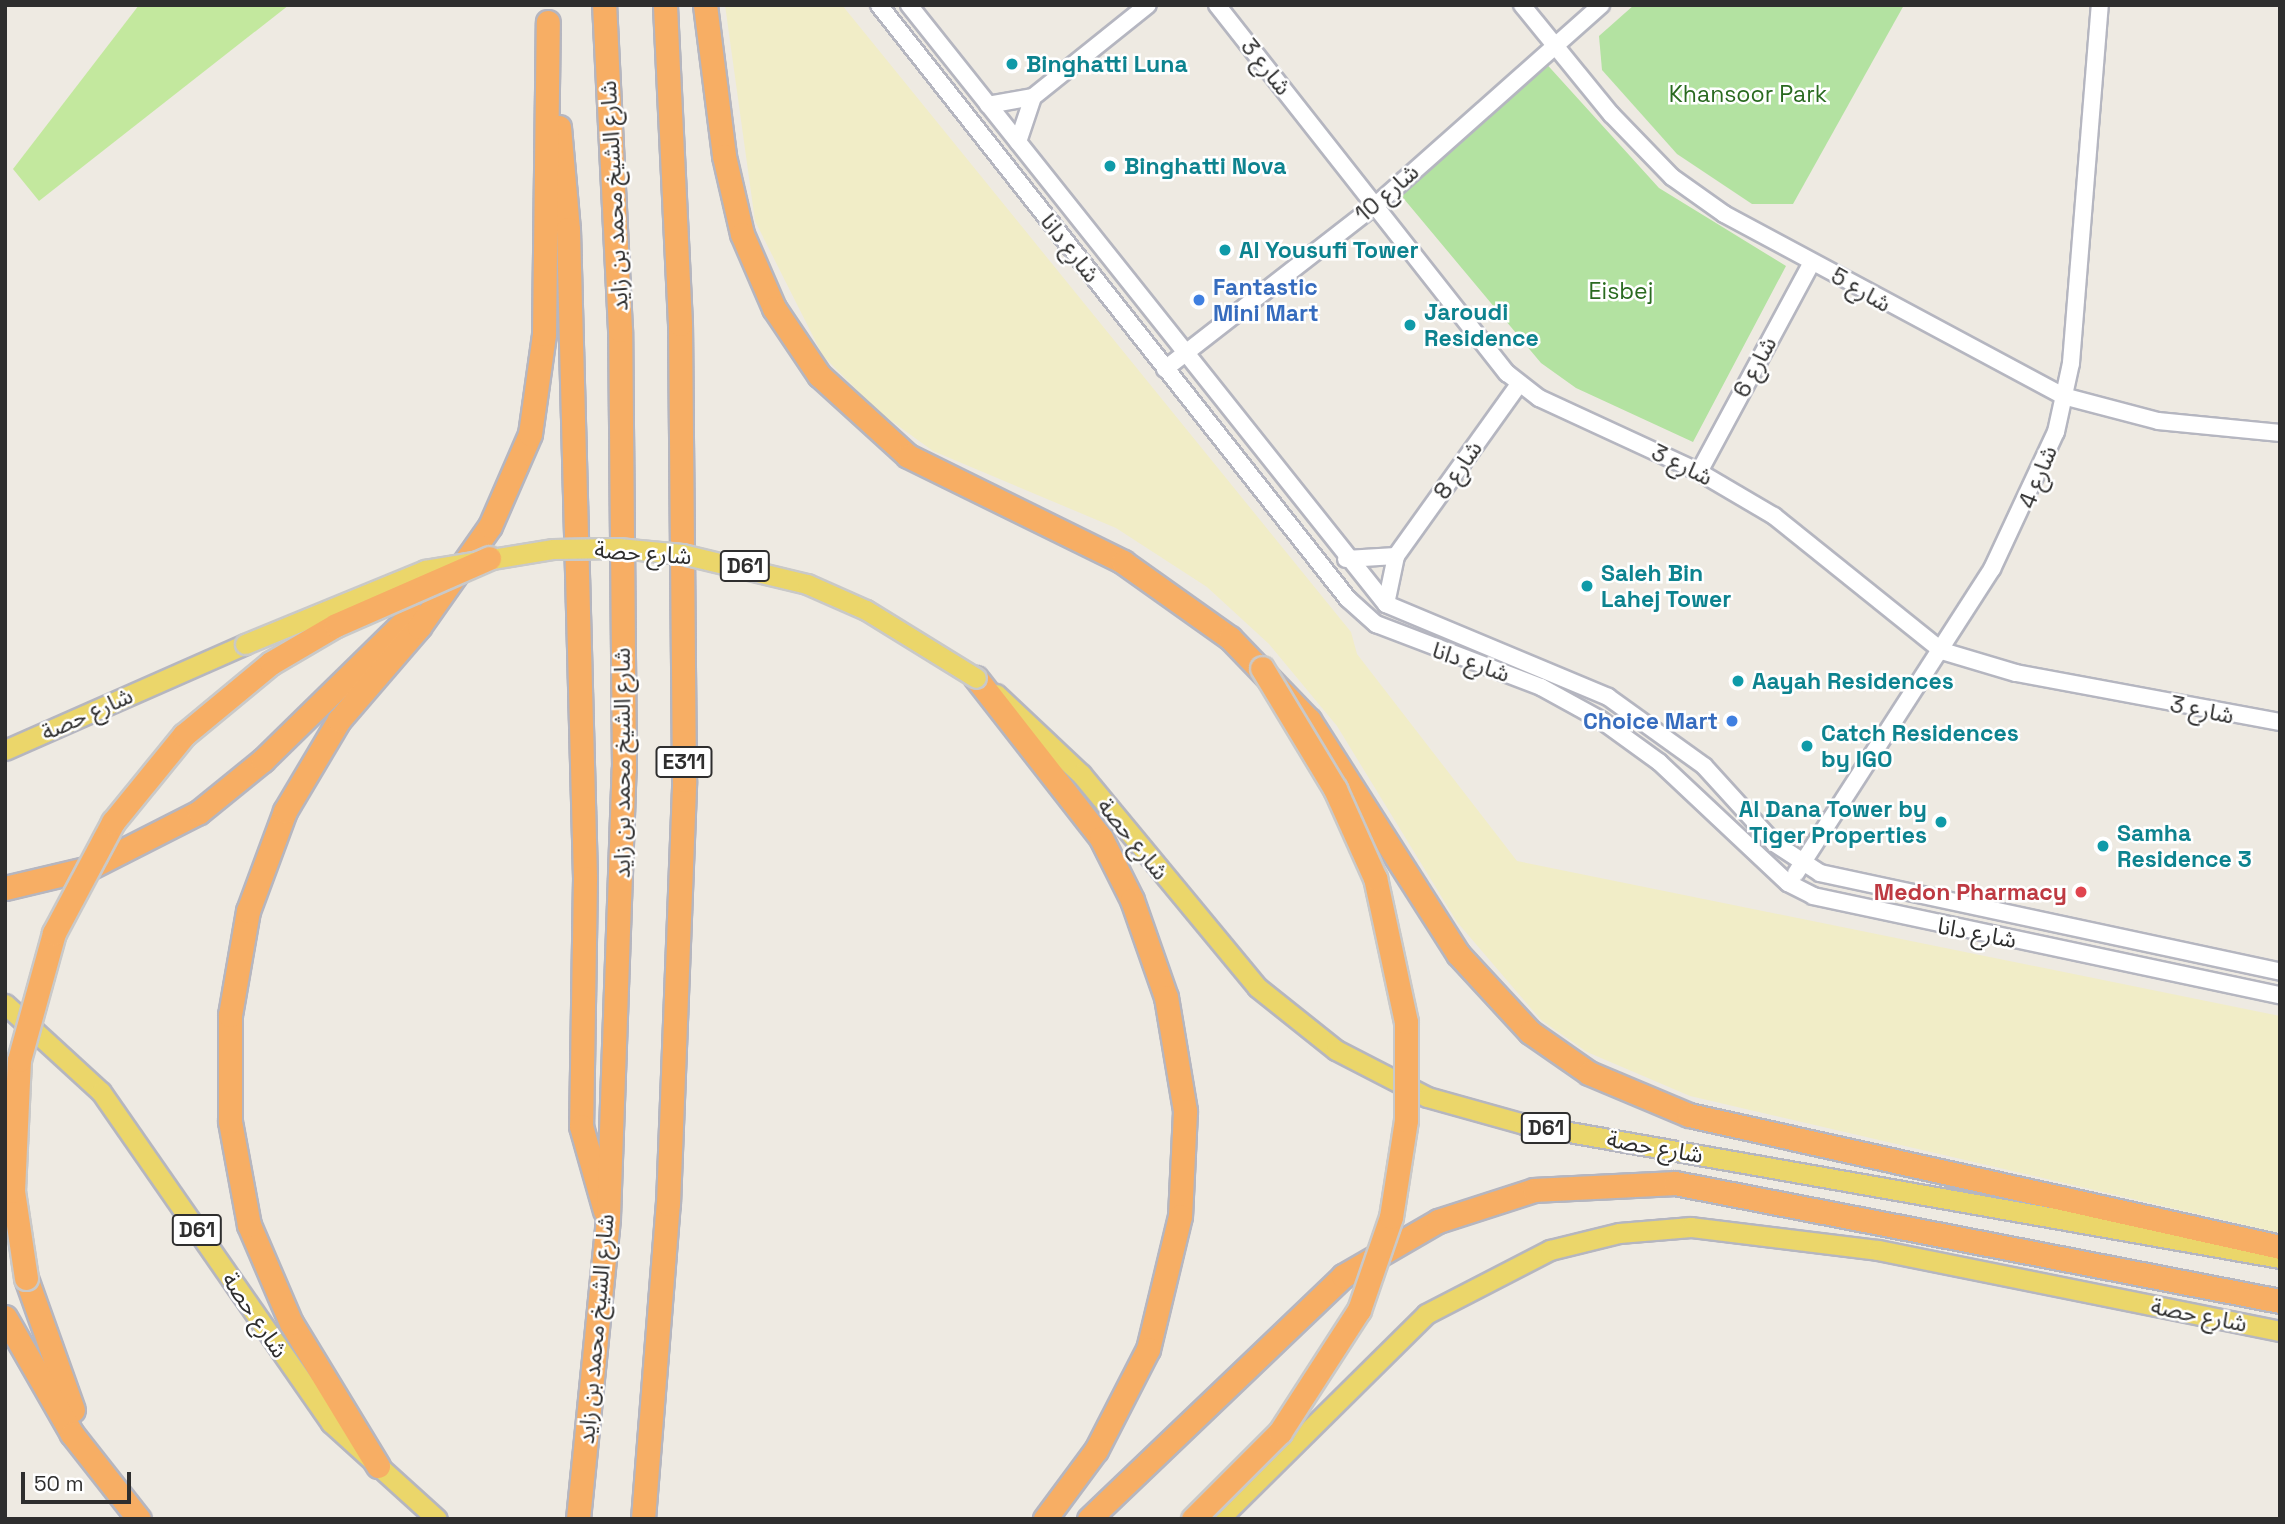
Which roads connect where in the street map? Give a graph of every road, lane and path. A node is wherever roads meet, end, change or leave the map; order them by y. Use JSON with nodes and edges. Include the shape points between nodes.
{"nodes":[{"id":1,"x":604,"y":5,"type":"edge"},
{"id":2,"x":665,"y":5,"type":"edge"},
{"id":3,"x":705,"y":5,"type":"edge"},
{"id":4,"x":878,"y":5,"type":"edge"},
{"id":5,"x":909,"y":5,"type":"edge"},
{"id":6,"x":1148,"y":5,"type":"edge"},
{"id":7,"x":1217,"y":5,"type":"edge"},
{"id":8,"x":1522,"y":5,"type":"edge"},
{"id":9,"x":1601,"y":5,"type":"edge"},
{"id":10,"x":2101,"y":5,"type":"edge"},
{"id":11,"x":547,"y":14,"type":"edge"},
{"id":12,"x":1554,"y":48,"type":"junction"},
{"id":13,"x":1033,"y":97,"type":"junction"},
{"id":14,"x":988,"y":105,"type":"junction"},
{"id":15,"x":1018,"y":142,"type":"junction"},
{"id":16,"x":1376,"y":205,"type":"junction"},
{"id":17,"x":1812,"y":261,"type":"junction"},
{"id":18,"x":1186,"y":355,"type":"junction"},
{"id":19,"x":1165,"y":369,"type":"junction"},
{"id":20,"x":1518,"y":384,"type":"junction"},
{"id":21,"x":2063,"y":396,"type":"junction"},
{"id":22,"x":2280,"y":433,"type":"edge"},
{"id":23,"x":1699,"y":472,"type":"junction"},
{"id":24,"x":1396,"y":556,"type":"junction"},
{"id":25,"x":489,"y":558,"type":"junction"},
{"id":26,"x":1346,"y":559,"type":"junction"},
{"id":27,"x":452,"y":580,"type":"junction"},
{"id":28,"x":1386,"y":604,"type":"junction"},
{"id":29,"x":1942,"y":651,"type":"junction"},
{"id":30,"x":1262,"y":668,"type":"junction"},
{"id":31,"x":976,"y":678,"type":"junction"},
{"id":32,"x":2280,"y":722,"type":"edge"},
{"id":33,"x":5,"y":750,"type":"edge"},
{"id":34,"x":1801,"y":866,"type":"junction"},
{"id":35,"x":1788,"y":883,"type":"junction"},
{"id":36,"x":5,"y":888,"type":"edge"},
{"id":37,"x":2280,"y":972,"type":"edge"},
{"id":38,"x":2280,"y":995,"type":"edge"},
{"id":39,"x":5,"y":1004,"type":"edge"},
{"id":40,"x":608,"y":1217,"type":"junction"},
{"id":41,"x":2280,"y":1247,"type":"edge"},
{"id":42,"x":2280,"y":1258,"type":"edge"},
{"id":43,"x":2280,"y":1301,"type":"edge"},
{"id":44,"x":5,"y":1317,"type":"edge"},
{"id":45,"x":2280,"y":1331,"type":"edge"},
{"id":46,"x":378,"y":1466,"type":"junction"},
{"id":47,"x":107,"y":1475,"type":"junction"},
{"id":48,"x":139,"y":1519,"type":"edge"},
{"id":49,"x":437,"y":1519,"type":"edge"},
{"id":50,"x":578,"y":1519,"type":"edge"},
{"id":51,"x":643,"y":1519,"type":"edge"},
{"id":52,"x":1045,"y":1519,"type":"edge"},
{"id":53,"x":1089,"y":1519,"type":"edge"},
{"id":54,"x":1193,"y":1519,"type":"edge"},
{"id":55,"x":1219,"y":1519,"type":"edge"}],
"edges":[{"from":1,"to":40,"type":"highway","name":"شارع الشيخ محمد بن زايد","number":"E311","via":[[620,317],[624,755]]},
{"from":2,"to":51,"type":"highway","number":"E311","via":[[680,324],[684,793],[670,1178]]},
{"from":3,"to":30,"type":"highway","via":[[738,221],[768,296],[803,354],[846,405],[908,457],[1123,562],[1196,610]]},
{"from":4,"to":19,"type":"street","name":"شارع دانا"},
{"from":5,"to":14,"type":"street","name":"شارع دانا"},
{"from":6,"to":13,"type":"street"},
{"from":7,"to":16,"type":"street","name":"شارع 3"},
{"from":8,"to":12,"type":"street","name":"شارع 5"},
{"from":9,"to":12,"type":"street","name":"شارع 10"},
{"from":10,"to":21,"type":"street","name":"شارع 4"},
{"from":11,"to":27,"type":"highway","via":[[544,334],[537,401],[506,496]]},
{"from":11,"to":40,"type":"highway","via":[[568,256],[585,878],[581,1126]]},
{"from":12,"to":16,"type":"street","name":"شارع 10"},
{"from":12,"to":17,"type":"street","name":"شارع 5","via":[[1672,177]]},
{"from":13,"to":14,"type":"street"},
{"from":13,"to":15,"type":"street"},
{"from":14,"to":15,"type":"street","name":"شارع دانا"},
{"from":15,"to":18,"type":"street","name":"شارع دانا"},
{"from":16,"to":18,"type":"street","name":"شارع 10"},
{"from":16,"to":20,"type":"street","name":"شارع 3"},
{"from":17,"to":21,"type":"street","name":"شارع 5"},
{"from":17,"to":23,"type":"street","name":"شارع 6"},
{"from":18,"to":19,"type":"street","name":"شارع 10"},
{"from":18,"to":26,"type":"street","name":"شارع دانا"},
{"from":19,"to":35,"type":"street","name":"شارع دانا","via":[[1361,612],[1409,642],[1541,687],[1622,734],[1695,792]]},
{"from":20,"to":23,"type":"street","name":"شارع 3"},
{"from":20,"to":24,"type":"street","name":"شارع 8"},
{"from":21,"to":22,"type":"street","name":"شارع 5","via":[[2158,421]]},
{"from":21,"to":29,"type":"street","name":"شارع 4","via":[[2056,432],[2018,526]]},
{"from":23,"to":29,"type":"street","name":"شارع 3","via":[[1774,516]]},
{"from":24,"to":26,"type":"street"},
{"from":24,"to":28,"type":"street","name":"شارع 8"},
{"from":25,"to":31,"type":"main road","name":"شارع حصة","number":"D61","bridge":true,"via":[[618,548],[745,566],[866,610]]},
{"from":25,"to":33,"type":"main road","name":"شارع حصة","number":"D61","bridge":true,"via":[[393,579]]},
{"from":25,"to":47,"type":"highway","bridge":true,"via":[[335,625],[271,663],[184,735],[113,822],[54,933],[19,1060],[13,1169],[26,1278],[59,1379]]},
{"from":26,"to":28,"type":"street","name":"شارع دانا"},
{"from":27,"to":36,"type":"highway","via":[[199,813],[89,868]]},
{"from":27,"to":46,"type":"highway","via":[[339,720],[285,811],[248,911],[230,1015],[230,1121],[249,1225],[290,1323]]},
{"from":28,"to":34,"type":"street","name":"شارع دانا","via":[[1608,697],[1703,766]]},
{"from":29,"to":32,"type":"street","name":"شارع 3","via":[[2017,673]]},
{"from":29,"to":34,"type":"street","name":"شارع 4"},
{"from":30,"to":41,"type":"highway","bridge":true,"via":[[1330,749],[1458,954],[1503,1007],[1589,1073],[1689,1115]]},
{"from":30,"to":54,"type":"highway","bridge":true,"via":[[1335,789],[1375,878],[1406,1022],[1406,1119],[1391,1217],[1359,1310],[1280,1432]]},
{"from":31,"to":42,"type":"main road","name":"شارع حصة","number":"D61","via":[[1081,774],[1257,987],[1336,1050],[1427,1097],[1524,1124]]},
{"from":31,"to":52,"type":"highway","via":[[1101,838],[1132,900],[1166,997],[1185,1111],[1180,1216],[1147,1349],[1096,1450]]},
{"from":34,"to":35,"type":"street","name":"شارع 4"},
{"from":34,"to":37,"type":"street","name":"شارع دانا"},
{"from":35,"to":38,"type":"street","name":"شارع دانا","via":[[1837,905]]},
{"from":39,"to":46,"type":"main road","name":"شارع حصة","number":"D61","via":[[101,1092],[312,1398]]},
{"from":40,"to":50,"type":"highway","name":"شارع الشيخ محمد بن زايد","number":"E311"},
{"from":43,"to":53,"type":"highway","via":[[1675,1183],[1534,1190],[1438,1221],[1343,1276]]},
{"from":44,"to":47,"type":"highway","via":[[72,1434]]},
{"from":45,"to":55,"type":"main road","name":"شارع حصة","via":[[1878,1250],[1751,1231],[1691,1227],[1619,1233],[1512,1267],[1453,1297],[1402,1334]]},
{"from":46,"to":49,"type":"main road","name":"شارع حصة","number":"D61"},
{"from":47,"to":48,"type":"highway"}]}
